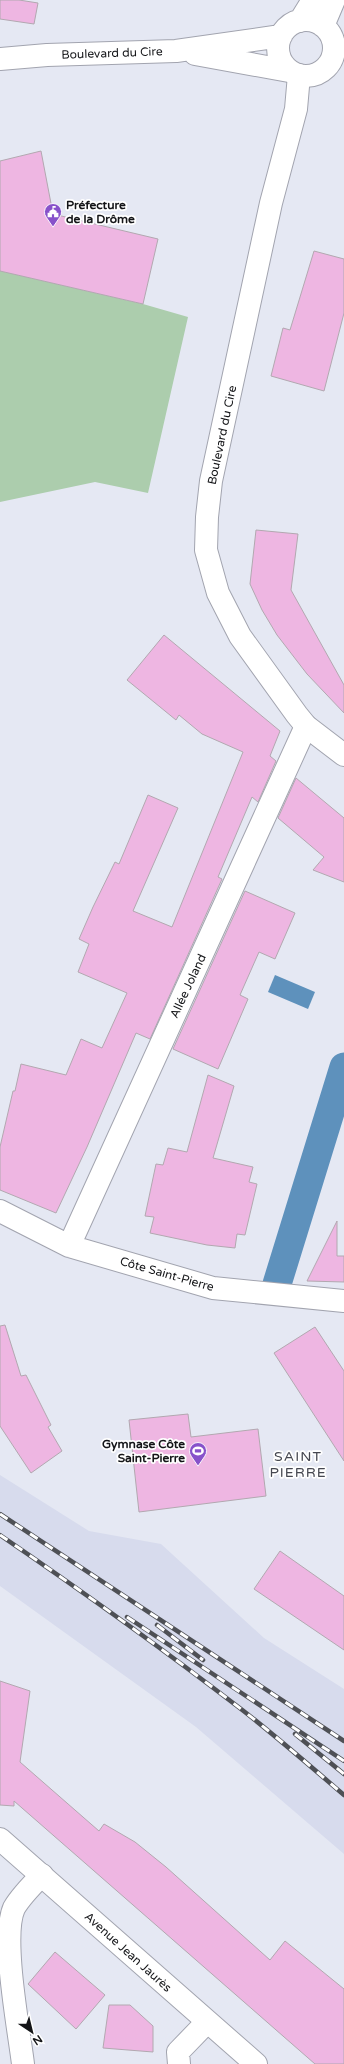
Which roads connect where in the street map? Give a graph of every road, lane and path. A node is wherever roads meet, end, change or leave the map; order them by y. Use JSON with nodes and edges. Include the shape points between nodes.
{"nodes":[{"id":1,"x":313,"y":0,"type":"edge"},
{"id":2,"x":334,"y":0,"type":"edge"},
{"id":3,"x":300,"y":21,"type":"junction"},
{"id":4,"x":323,"y":26,"type":"junction"},
{"id":5,"x":281,"y":36,"type":"junction"},
{"id":6,"x":0,"y":46,"type":"edge"},
{"id":7,"x":176,"y":51,"type":"junction"},
{"id":8,"x":47,"y":55,"type":"junction"},
{"id":9,"x":0,"y":59,"type":"edge"},
{"id":10,"x":294,"y":73,"type":"junction"},
{"id":11,"x":306,"y":726,"type":"junction"},
{"id":12,"x":344,"y":756,"type":"edge"},
{"id":13,"x":0,"y":1211,"type":"edge"},
{"id":14,"x":69,"y":1246,"type":"junction"},
{"id":15,"x":344,"y":1301,"type":"edge"},
{"id":16,"x":0,"y":1839,"type":"edge"},
{"id":17,"x":42,"y":1875,"type":"junction"},
{"id":18,"x":207,"y":2022,"type":"junction"},
{"id":19,"x":23,"y":2064,"type":"edge"},
{"id":20,"x":179,"y":2064,"type":"edge"},
{"id":21,"x":256,"y":2064,"type":"edge"}],
"edges":[{"from":1,"to":3,"type":"street"},
{"from":2,"to":4,"type":"street"},
{"from":3,"to":4,"type":"street","via":[[316,22]]},
{"from":3,"to":5,"type":"street","via":[[292,24]]},
{"from":4,"to":10,"type":"street","via":[[333,42],[331,61],[317,74],[308,76]]},
{"from":5,"to":7,"type":"street","name":"Boulevard du Cire"},
{"from":5,"to":10,"type":"street","via":[[281,61]]},
{"from":6,"to":8,"type":"street","name":"Boulevard du Cire"},
{"from":7,"to":8,"type":"street","name":"Boulevard du Cire"},
{"from":7,"to":10,"type":"street","name":"Boulevard du Cire"},
{"from":8,"to":9,"type":"street","name":"Boulevard du Cire"},
{"from":10,"to":11,"type":"street","name":"Boulevard du Cire","via":[[296,109],[271,203],[211,481],[206,550],[218,593],[240,636]]},
{"from":11,"to":12,"type":"street","name":"Boulevard du Cire"},
{"from":11,"to":14,"type":"street","name":"Allée Joland"},
{"from":13,"to":14,"type":"street","name":"Côte Saint-Pierre"},
{"from":14,"to":15,"type":"street","name":"Côte Saint-Pierre","via":[[213,1288]]},
{"from":16,"to":17,"type":"street","name":"Avenue Jean Jaurès"},
{"from":17,"to":18,"type":"street","name":"Avenue Jean Jaurès"},
{"from":17,"to":19,"type":"street","via":[[14,1909],[9,1937],[12,1984]]},
{"from":18,"to":20,"type":"street","via":[[178,2052]]},
{"from":18,"to":21,"type":"street","name":"Avenue Jean Jaurès"}]}
